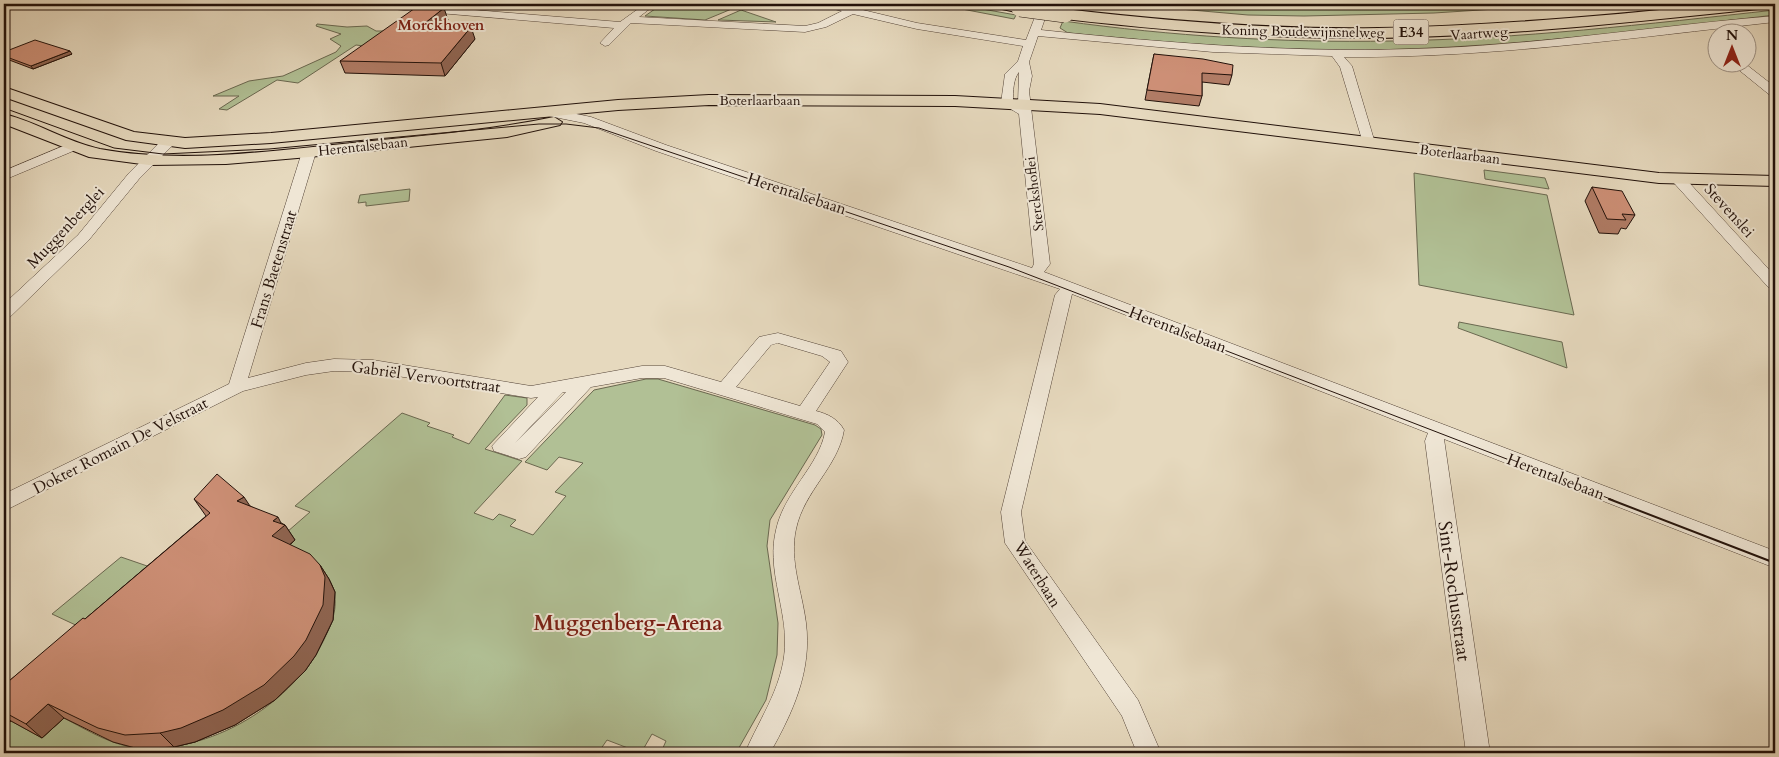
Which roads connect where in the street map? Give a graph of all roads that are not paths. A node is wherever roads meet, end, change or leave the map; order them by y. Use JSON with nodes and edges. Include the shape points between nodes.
{"nodes":[{"id":1,"x":368,"y":4,"type":"edge"},
{"id":2,"x":650,"y":4,"type":"edge"},
{"id":3,"x":826,"y":4,"type":"edge"},
{"id":4,"x":998,"y":4,"type":"edge"},
{"id":5,"x":1045,"y":4,"type":"edge"},
{"id":6,"x":1652,"y":4,"type":"edge"},
{"id":7,"x":1758,"y":4,"type":"edge"},
{"id":8,"x":397,"y":5,"type":"edge"},
{"id":9,"x":1063,"y":8,"type":"edge"},
{"id":10,"x":850,"y":11,"type":"junction"},
{"id":11,"x":1775,"y":19,"type":"edge"},
{"id":12,"x":625,"y":23,"type":"junction"},
{"id":13,"x":1034,"y":32,"type":"junction"},
{"id":14,"x":605,"y":43,"type":"dead end"},
{"id":15,"x":1030,"y":44,"type":"junction"},
{"id":16,"x":1335,"y":53,"type":"junction"},
{"id":17,"x":1023,"y":62,"type":"junction"},
{"id":18,"x":1748,"y":72,"type":"edge"},
{"id":19,"x":4,"y":92,"type":"edge"},
{"id":20,"x":1775,"y":93,"type":"edge"},
{"id":21,"x":903,"y":103,"type":"junction"},
{"id":22,"x":1007,"y":103,"type":"junction"},
{"id":23,"x":618,"y":105,"type":"junction"},
{"id":24,"x":1025,"y":108,"type":"junction"},
{"id":25,"x":548,"y":112,"type":"junction"},
{"id":26,"x":575,"y":116,"type":"junction"},
{"id":27,"x":4,"y":119,"type":"edge"},
{"id":28,"x":168,"y":142,"type":"junction"},
{"id":29,"x":1369,"y":143,"type":"junction"},
{"id":30,"x":73,"y":146,"type":"junction"},
{"id":31,"x":309,"y":152,"type":"junction"},
{"id":32,"x":149,"y":160,"type":"junction"},
{"id":33,"x":4,"y":176,"type":"edge"},
{"id":34,"x":1679,"y":180,"type":"junction"},
{"id":35,"x":1775,"y":181,"type":"edge"},
{"id":36,"x":1035,"y":274,"type":"junction"},
{"id":37,"x":1775,"y":285,"type":"edge"},
{"id":38,"x":1069,"y":288,"type":"junction"},
{"id":39,"x":4,"y":313,"type":"edge"},
{"id":40,"x":584,"y":384,"type":"junction"},
{"id":41,"x":237,"y":387,"type":"junction"},
{"id":42,"x":557,"y":388,"type":"junction"},
{"id":43,"x":725,"y":389,"type":"junction"},
{"id":44,"x":804,"y":413,"type":"junction"},
{"id":45,"x":1438,"y":430,"type":"junction"},
{"id":46,"x":4,"y":503,"type":"edge"},
{"id":47,"x":1775,"y":560,"type":"edge"},
{"id":48,"x":758,"y":753,"type":"edge"},
{"id":49,"x":1148,"y":753,"type":"edge"},
{"id":50,"x":1478,"y":753,"type":"edge"}],
"edges":[{"from":1,"to":8,"type":"street"},
{"from":2,"to":12,"type":"street"},
{"from":3,"to":10,"type":"street"},
{"from":4,"to":9,"type":"highway","name":"Koning Boudewijnsnelweg","number":"E34","bridge":true,"via":[[1020,8]]},
{"from":5,"to":13,"type":"street","name":"Sterckshoflei"},
{"from":6,"to":9,"type":"highway","name":"Koning Boudewijnsnelweg","number":"E34","via":[[1539,14],[1371,22],[1218,19]]},
{"from":7,"to":9,"type":"highway","name":"Koning Boudewijnsnelweg","number":"E34","via":[[1564,24],[1378,33],[1222,30]]},
{"from":8,"to":12,"type":"street"},
{"from":10,"to":12,"type":"street","via":[[822,25],[805,29]]},
{"from":10,"to":15,"type":"street","via":[[917,26]]},
{"from":11,"to":16,"type":"street","name":"Vaartweg","via":[[1460,50]]},
{"from":12,"to":14,"type":"street"},
{"from":13,"to":15,"type":"street","name":"Sterckshoflei"},
{"from":13,"to":16,"type":"street","name":"Vaartweg","via":[[1198,48]]},
{"from":15,"to":17,"type":"street","name":"Sterckshoflei"},
{"from":16,"to":29,"type":"street","via":[[1346,66]]},
{"from":17,"to":22,"type":"street","name":"Sterckshoflei","via":[[1010,74]]},
{"from":17,"to":24,"type":"street","name":"Sterckshoflei"},
{"from":18,"to":20,"type":"street"},
{"from":19,"to":28,"type":"main road","name":"Herentalsebaan","via":[[121,134]]},
{"from":21,"to":22,"type":"main road","name":"Boterlaarbaan"},
{"from":21,"to":23,"type":"main road","name":"Boterlaarbaan","via":[[735,100]]},
{"from":21,"to":24,"type":"main road","name":"Boterlaarbaan","via":[[955,110]]},
{"from":22,"to":24,"type":"main road","name":"Boterlaarbaan"},
{"from":23,"to":25,"type":"main road","name":"Boterlaarbaan"},
{"from":23,"to":26,"type":"main road","name":"Boterlaarbaan"},
{"from":24,"to":29,"type":"main road","name":"Boterlaarbaan","via":[[1146,116]]},
{"from":24,"to":36,"type":"street","name":"Sterckshoflei","via":[[1042,264]]},
{"from":25,"to":26,"type":"street","name":"Herentalsebaan"},
{"from":25,"to":28,"type":"main road","name":"Herentalsebaan","via":[[271,138]]},
{"from":26,"to":31,"type":"main road","name":"Herentalsebaan","via":[[519,130]]},
{"from":26,"to":36,"type":"street","name":"Herentalsebaan"},
{"from":27,"to":30,"type":"main road","name":"Herentalsebaan"},
{"from":28,"to":32,"type":"street"},
{"from":29,"to":34,"type":"main road","name":"Boterlaarbaan"},
{"from":30,"to":32,"type":"main road","name":"Herentalsebaan","via":[[108,156]]},
{"from":30,"to":33,"type":"street"},
{"from":31,"to":32,"type":"main road","name":"Herentalsebaan","via":[[226,159]]},
{"from":31,"to":41,"type":"street","name":"Frans Baetenstraat"},
{"from":32,"to":39,"type":"street","name":"Muggenberglei","via":[[83,238]]},
{"from":34,"to":35,"type":"main road","name":"Boterlaarbaan"},
{"from":34,"to":37,"type":"street","name":"Stevenslei"},
{"from":36,"to":38,"type":"street","name":"Herentalsebaan"},
{"from":38,"to":45,"type":"street","name":"Herentalsebaan"},
{"from":38,"to":49,"type":"street","name":"Waterbaan","via":[[1063,296],[1011,512],[1015,542],[1130,708],[1142,731]]},
{"from":40,"to":42,"type":"street","name":"Gabriël Vervoortstraat"},
{"from":40,"to":42,"type":"street","via":[[519,452],[501,446]]},
{"from":40,"to":43,"type":"street","name":"Gabriël Vervoortstraat","via":[[654,371]]},
{"from":41,"to":42,"type":"street","name":"Gabriël Vervoortstraat","via":[[306,369],[345,365],[373,366],[531,392]]},
{"from":41,"to":46,"type":"street","name":"Dokter Romain De Velstraat"},
{"from":43,"to":44,"type":"street","name":"Gabriël Vervoortstraat"},
{"from":43,"to":44,"type":"street","via":[[765,341],[778,338],[835,355],[839,362]]},
{"from":44,"to":48,"type":"street","name":"Gabriël Vervoortstraat","via":[[823,418],[831,424],[835,437],[797,501],[786,528],[783,556],[795,622],[796,662],[786,701]]},
{"from":45,"to":47,"type":"street","name":"Herentalsebaan"},
{"from":45,"to":50,"type":"street","name":"Sint-Rochusstraat","via":[[1434,441]]}]}
